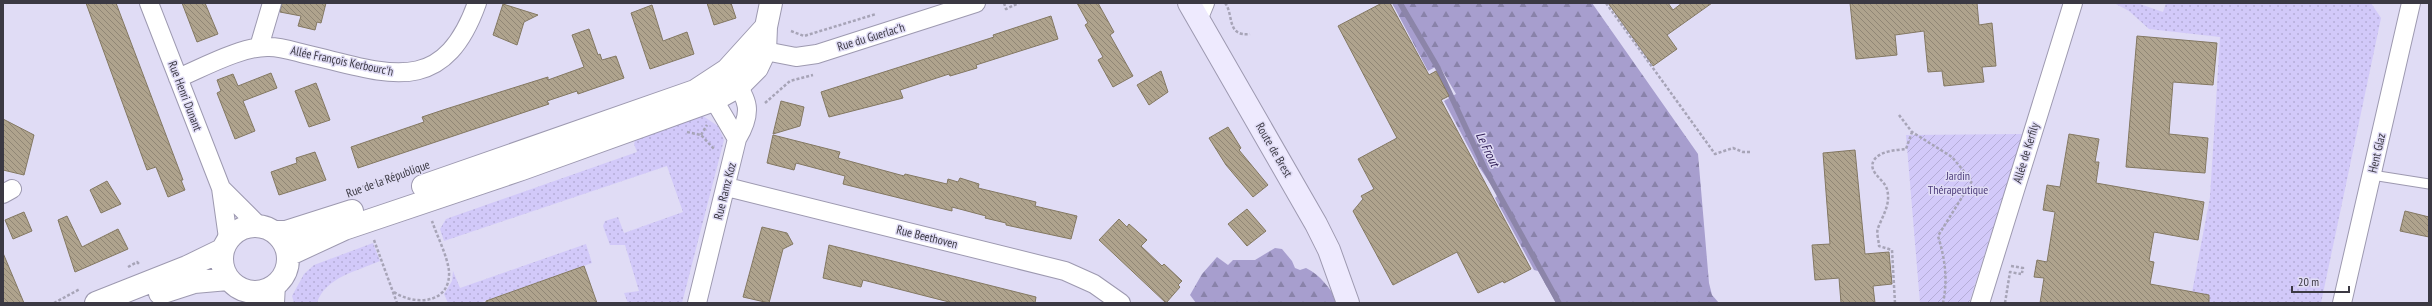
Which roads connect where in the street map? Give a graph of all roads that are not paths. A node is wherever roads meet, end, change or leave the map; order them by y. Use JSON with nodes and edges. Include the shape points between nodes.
{"nodes":[{"id":1,"x":150,"y":3,"type":"edge"},
{"id":2,"x":272,"y":3,"type":"edge"},
{"id":3,"x":477,"y":3,"type":"edge"},
{"id":4,"x":771,"y":3,"type":"edge"},
{"id":5,"x":976,"y":3,"type":"edge"},
{"id":6,"x":2073,"y":3,"type":"edge"},
{"id":7,"x":2411,"y":3,"type":"edge"},
{"id":8,"x":1197,"y":9,"type":"edge"},
{"id":9,"x":766,"y":27,"type":"junction"},
{"id":10,"x":259,"y":47,"type":"junction"},
{"id":11,"x":765,"y":51,"type":"junction"},
{"id":12,"x":178,"y":78,"type":"junction"},
{"id":13,"x":733,"y":78,"type":"junction"},
{"id":14,"x":710,"y":93,"type":"junction"},
{"id":15,"x":737,"y":139,"type":"junction"},
{"id":16,"x":2372,"y":175,"type":"junction"},
{"id":17,"x":2428,"y":182,"type":"edge"},
{"id":18,"x":727,"y":187,"type":"junction"},
{"id":19,"x":221,"y":188,"type":"junction"},
{"id":20,"x":267,"y":229,"type":"junction"},
{"id":21,"x":225,"y":244,"type":"junction"},
{"id":22,"x":288,"y":255,"type":"junction"},
{"id":23,"x":228,"y":279,"type":"junction"},
{"id":24,"x":275,"y":294,"type":"edge"},
{"id":25,"x":91,"y":295,"type":"edge"},
{"id":26,"x":257,"y":297,"type":"edge"},
{"id":27,"x":134,"y":303,"type":"edge"},
{"id":28,"x":697,"y":303,"type":"edge"},
{"id":29,"x":1121,"y":303,"type":"edge"},
{"id":30,"x":1348,"y":303,"type":"edge"},
{"id":31,"x":1980,"y":303,"type":"edge"},
{"id":32,"x":2342,"y":303,"type":"edge"}],
"edges":[{"from":1,"to":12,"type":"street","name":"Rue Henri Dunant"},
{"from":2,"to":10,"type":"street"},
{"from":3,"to":10,"type":"street","name":"Allée François Kerbourc'h","via":[[466,29],[452,49],[437,63],[419,71],[389,72],[277,47]]},
{"from":4,"to":9,"type":"street","name":"Rue de la République"},
{"from":5,"to":11,"type":"street","name":"Rue du Guerlac'h","via":[[817,54],[796,57]]},
{"from":6,"to":31,"type":"street","name":"Allée de Kerfily"},
{"from":7,"to":16,"type":"street","name":"Hent Glaz"},
{"from":8,"to":30,"type":"main road","name":"Route de Brest","via":[[1316,224],[1329,250]]},
{"from":9,"to":11,"type":"street","name":"Rue de la République"},
{"from":9,"to":13,"type":"street","name":"Rue de la République"},
{"from":10,"to":12,"type":"street","name":"Allée François Kerbourc'h"},
{"from":11,"to":13,"type":"street","name":"Rue de la République","via":[[757,68]]},
{"from":12,"to":19,"type":"street","name":"Rue Henri Dunant"},
{"from":13,"to":14,"type":"street","name":"Rue de la République"},
{"from":13,"to":15,"type":"street","name":"Rue Ramz Koz","via":[[745,98],[748,112],[746,123]]},
{"from":14,"to":15,"type":"street"},
{"from":14,"to":20,"type":"street","name":"Rue de la République","via":[[684,95],[286,232]]},
{"from":14,"to":22,"type":"street","name":"Rue de la République","via":[[425,202],[320,238]]},
{"from":15,"to":18,"type":"street","name":"Rue Ramz Koz"},
{"from":16,"to":17,"type":"lane"},
{"from":16,"to":32,"type":"street","name":"Hent Glaz"},
{"from":18,"to":28,"type":"street","name":"Rue Ramz Koz"},
{"from":18,"to":29,"type":"street","name":"Rue Beethoven","via":[[1065,271],[1094,284]]},
{"from":19,"to":20,"type":"street","name":"Rue Henri Dunant"},
{"from":19,"to":21,"type":"street","name":"Rue Henri Dunant"},
{"from":20,"to":21,"type":"street","via":[[247,226],[237,230]]},
{"from":20,"to":22,"type":"street","via":[[284,242]]},
{"from":21,"to":23,"type":"street","via":[[223,269]]},
{"from":21,"to":25,"type":"street","via":[[187,267]]},
{"from":22,"to":24,"type":"street","via":[[284,274]]},
{"from":23,"to":26,"type":"street","via":[[237,287]]},
{"from":23,"to":27,"type":"street","via":[[194,282]]},
{"from":24,"to":26,"type":"street","via":[[268,289]]}]}
